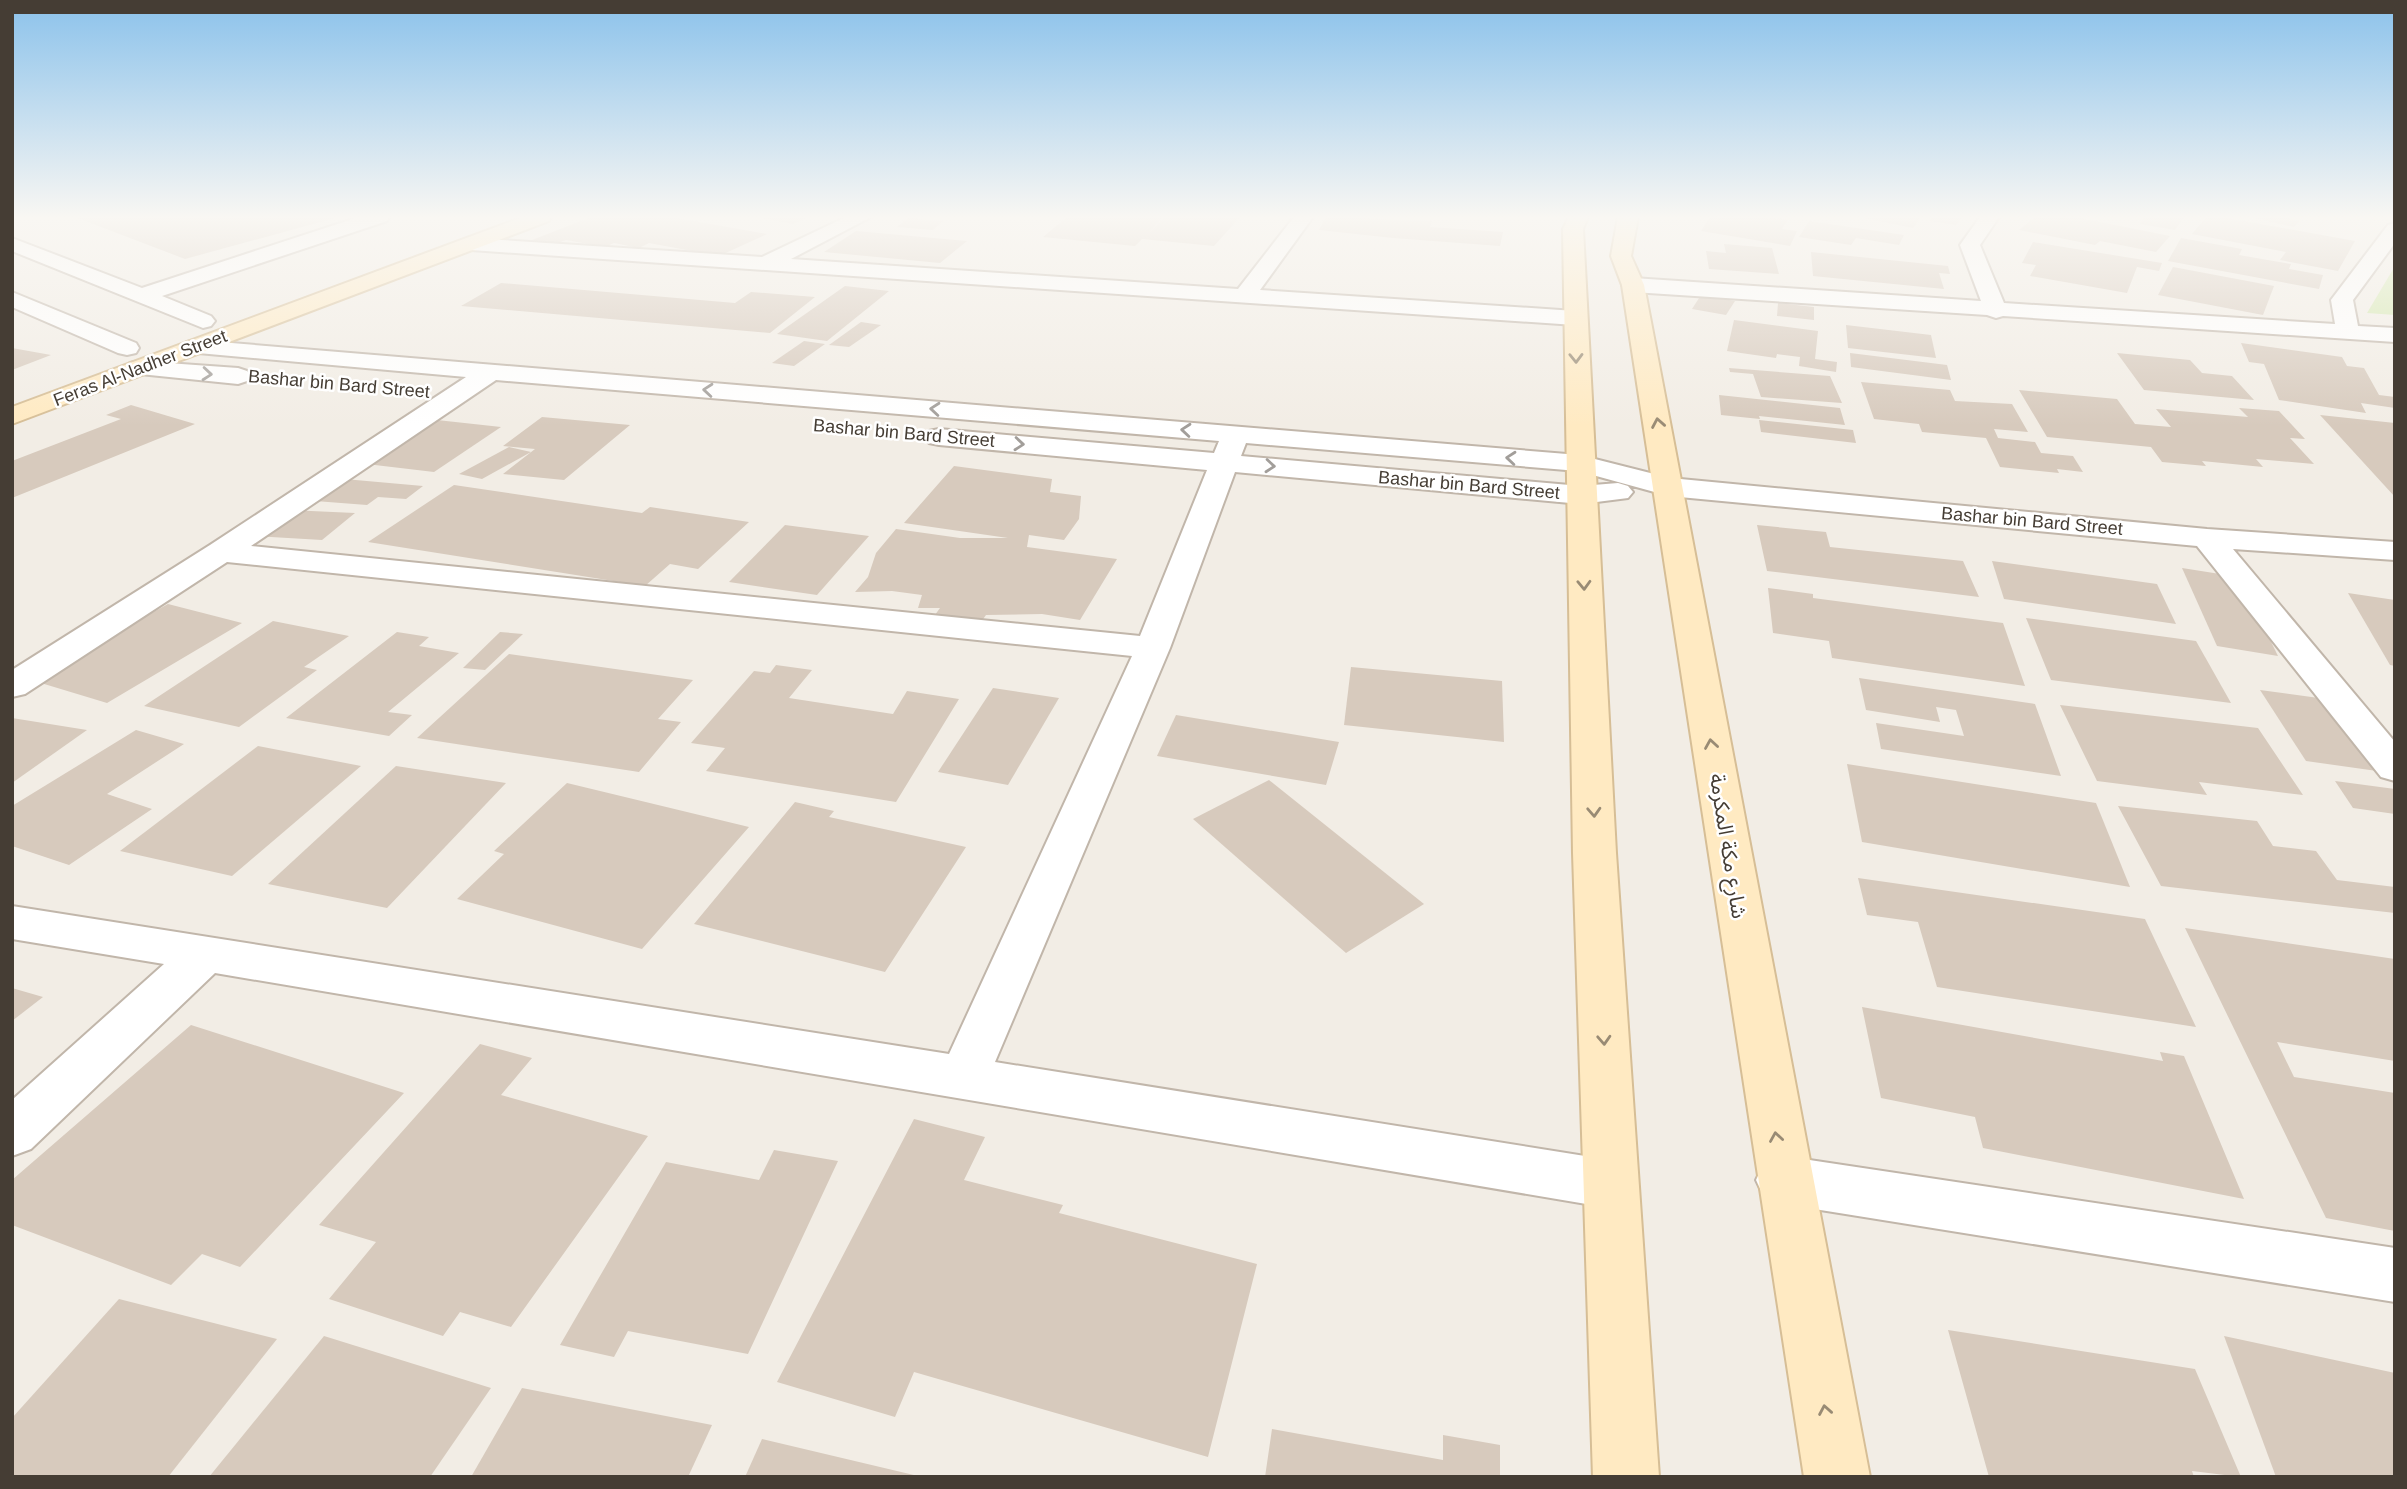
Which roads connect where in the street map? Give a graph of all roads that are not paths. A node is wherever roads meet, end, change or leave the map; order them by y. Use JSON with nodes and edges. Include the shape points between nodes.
{"nodes":[{"id":1,"x":117,"y":286,"type":"edge"},
{"id":2,"x":170,"y":286,"type":"edge"},
{"id":3,"x":298,"y":286,"type":"edge"},
{"id":4,"x":357,"y":286,"type":"edge"},
{"id":5,"x":1102,"y":286,"type":"edge"},
{"id":6,"x":1251,"y":286,"type":"edge"},
{"id":7,"x":1574,"y":286,"type":"edge"},
{"id":8,"x":1633,"y":286,"type":"edge"},
{"id":9,"x":1654,"y":286,"type":"edge"},
{"id":10,"x":1986,"y":286,"type":"edge"},
{"id":11,"x":2352,"y":286,"type":"edge"},
{"id":12,"x":141,"y":296,"type":"junction"},
{"id":13,"x":1244,"y":296,"type":"junction"},
{"id":14,"x":12,"y":299,"type":"edge"},
{"id":15,"x":1996,"y":311,"type":"junction"},
{"id":16,"x":1575,"y":318,"type":"junction"},
{"id":17,"x":203,"y":321,"type":"junction"},
{"id":18,"x":2348,"y":332,"type":"junction"},
{"id":19,"x":166,"y":334,"type":"dead end"},
{"id":20,"x":2395,"y":335,"type":"edge"},
{"id":21,"x":195,"y":347,"type":"junction"},
{"id":22,"x":136,"y":353,"type":"junction"},
{"id":23,"x":102,"y":357,"type":"dead end"},
{"id":24,"x":491,"y":372,"type":"junction"},
{"id":25,"x":459,"y":394,"type":"junction"},
{"id":26,"x":668,"y":412,"type":"dead end"},
{"id":27,"x":12,"y":416,"type":"edge"},
{"id":28,"x":918,"y":435,"type":"dead end"},
{"id":29,"x":1230,"y":448,"type":"junction"},
{"id":30,"x":1580,"y":479,"type":"junction"},
{"id":31,"x":1669,"y":487,"type":"junction"},
{"id":32,"x":2207,"y":538,"type":"junction"},
{"id":33,"x":2395,"y":551,"type":"edge"},
{"id":34,"x":221,"y":552,"type":"junction"},
{"id":35,"x":1153,"y":648,"type":"junction"},
{"id":36,"x":12,"y":686,"type":"edge"},
{"id":37,"x":2395,"y":768,"type":"edge"},
{"id":38,"x":12,"y":922,"type":"edge"},
{"id":39,"x":206,"y":953,"type":"junction"},
{"id":40,"x":963,"y":1078,"type":"junction"},
{"id":41,"x":12,"y":1133,"type":"edge"},
{"id":42,"x":1783,"y":1180,"type":"junction"},
{"id":43,"x":1610,"y":1184,"type":"junction"},
{"id":44,"x":2395,"y":1275,"type":"edge"},
{"id":45,"x":1626,"y":1477,"type":"edge"},
{"id":46,"x":1837,"y":1477,"type":"edge"}],
"edges":[{"from":1,"to":12,"type":"street"},
{"from":2,"to":12,"type":"street"},
{"from":3,"to":17,"type":"main road","name":"Feras Al-Nadher Street"},
{"from":4,"to":21,"type":"main road","name":"Feras Al-Nadher Street"},
{"from":5,"to":13,"type":"street"},
{"from":6,"to":13,"type":"street"},
{"from":7,"to":16,"type":"main road"},
{"from":31,"to":8,"type":"main road","name":"شارع مكة المكرمة","one_way":true},
{"from":9,"to":15,"type":"street"},
{"from":10,"to":15,"type":"street"},
{"from":11,"to":18,"type":"street","via":[[2342,300]]},
{"from":12,"to":17,"type":"street"},
{"from":13,"to":16,"type":"street"},
{"from":14,"to":22,"type":"street","name":"Bashar bin Bard Street"},
{"from":15,"to":18,"type":"street"},
{"from":16,"to":30,"type":"main road","one_way":true},
{"from":17,"to":19,"type":"main road","name":"Feras Al-Nadher Street"},
{"from":18,"to":20,"type":"street"},
{"from":21,"to":22,"type":"main road","name":"Feras Al-Nadher Street"},
{"from":21,"to":24,"type":"street","name":"Bashar bin Bard Street"},
{"from":22,"to":23,"type":"main road","name":"Feras Al-Nadher Street"},
{"from":22,"to":25,"type":"street","name":"Bashar bin Bard Street","one_way":true},
{"from":22,"to":27,"type":"main road","name":"Feras Al-Nadher Street"},
{"from":24,"to":25,"type":"street"},
{"from":29,"to":24,"type":"street","name":"Bashar bin Bard Street","one_way":true},
{"from":25,"to":26,"type":"street","name":"Bashar bin Bard Street"},
{"from":25,"to":34,"type":"street"},
{"from":28,"to":29,"type":"street","name":"Bashar bin Bard Street","one_way":true},
{"from":29,"to":30,"type":"street","name":"Bashar bin Bard Street"},
{"from":29,"to":35,"type":"street"},
{"from":30,"to":31,"type":"street","name":"Bashar bin Bard Street"},
{"from":30,"to":43,"type":"main road","one_way":true},
{"from":31,"to":32,"type":"street","name":"Bashar bin Bard Street"},
{"from":42,"to":31,"type":"main road","name":"شارع مكة المكرمة","one_way":true},
{"from":32,"to":33,"type":"street","name":"Bashar bin Bard Street"},
{"from":32,"to":37,"type":"street"},
{"from":34,"to":35,"type":"street"},
{"from":34,"to":36,"type":"street"},
{"from":35,"to":40,"type":"street"},
{"from":38,"to":39,"type":"street"},
{"from":39,"to":40,"type":"street"},
{"from":39,"to":41,"type":"street"},
{"from":40,"to":43,"type":"street"},
{"from":42,"to":44,"type":"street"},
{"from":46,"to":42,"type":"main road","name":"شارع مكة المكرمة","one_way":true},
{"from":43,"to":45,"type":"main road"}]}
